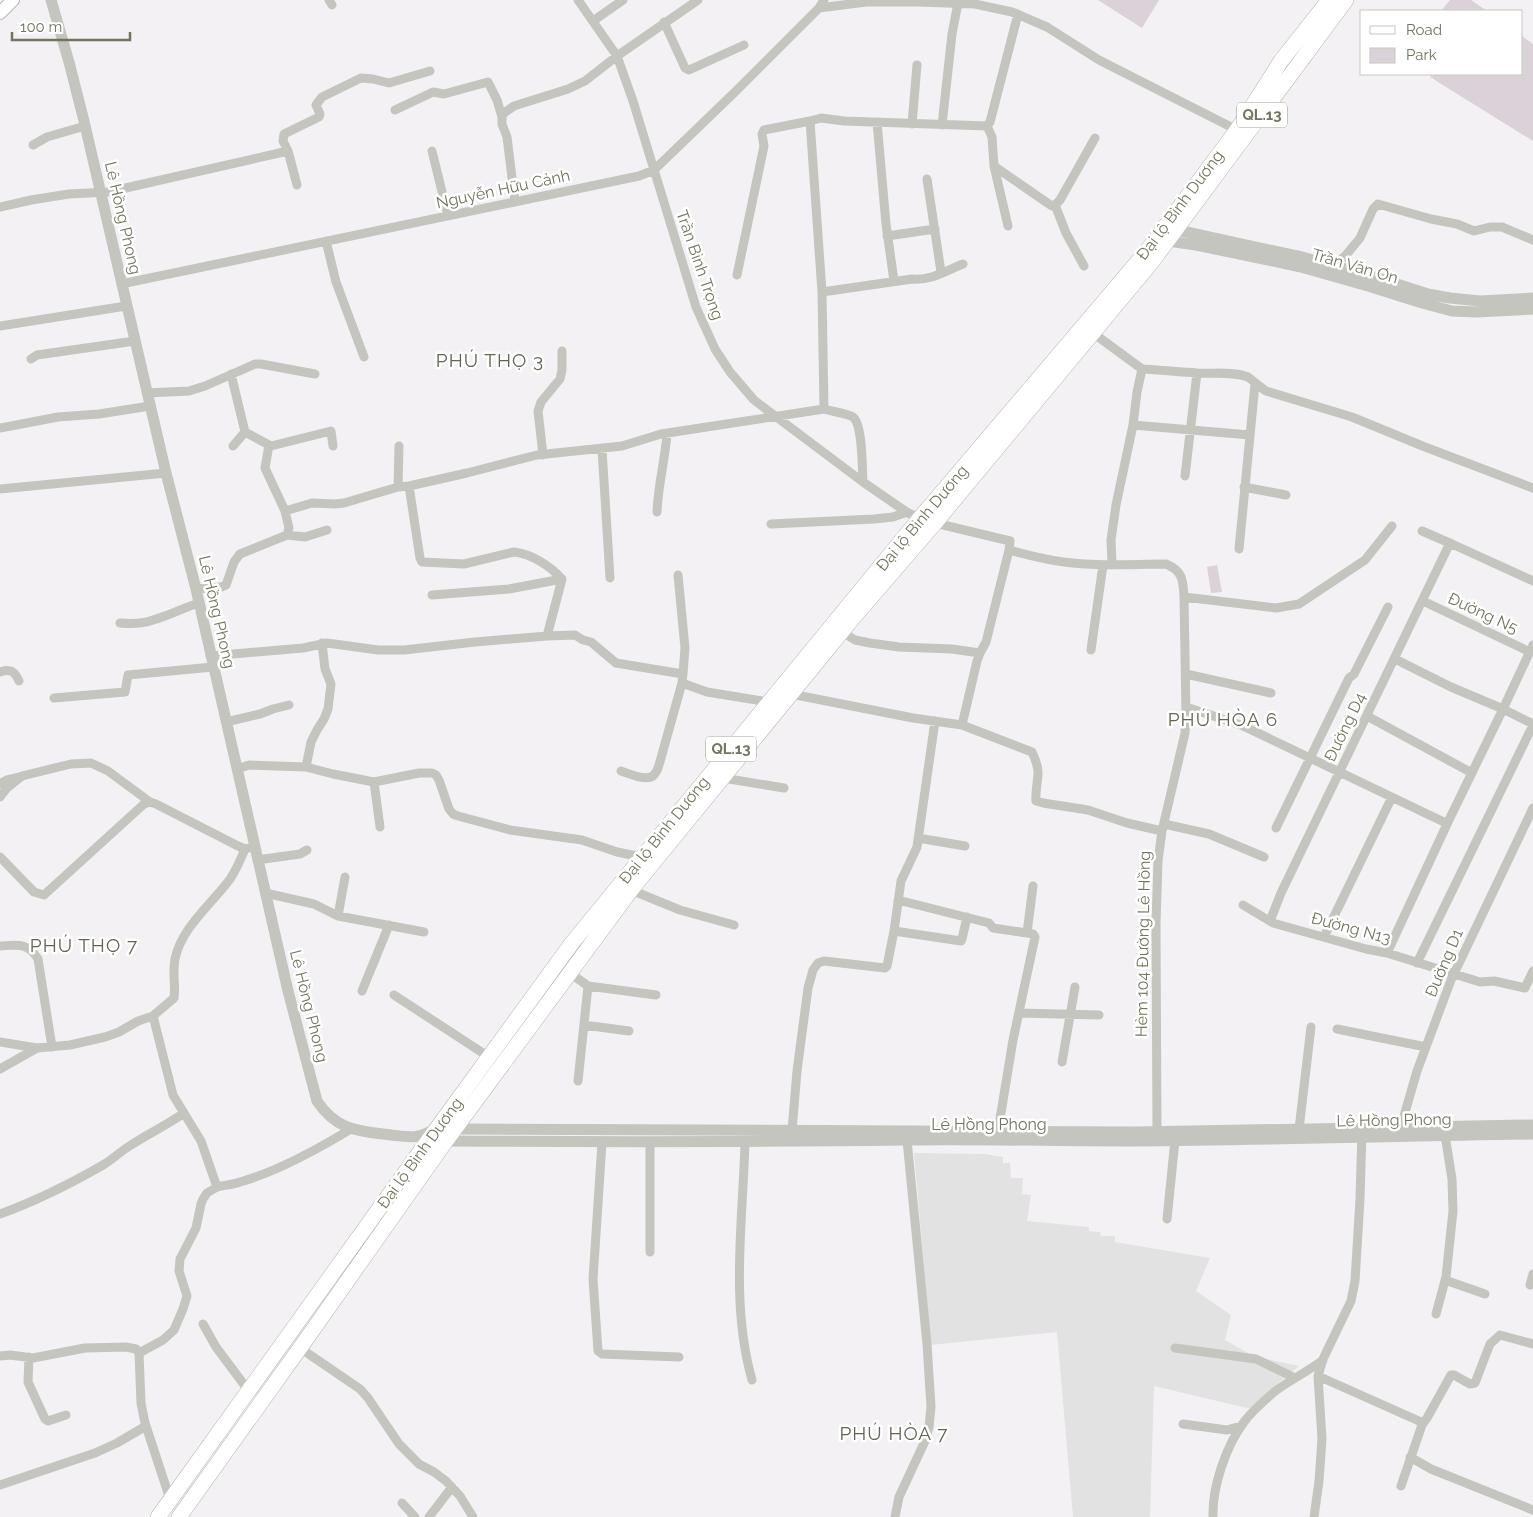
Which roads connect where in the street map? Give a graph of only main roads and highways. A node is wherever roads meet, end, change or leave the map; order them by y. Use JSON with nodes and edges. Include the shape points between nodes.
{"nodes":[{"id":1,"x":13,"y":0,"type":"edge"},
{"id":2,"x":1328,"y":0,"type":"edge"},
{"id":3,"x":1346,"y":0,"type":"edge"},
{"id":4,"x":0,"y":13,"type":"edge"},
{"id":5,"x":914,"y":515,"type":"junction"},
{"id":6,"x":936,"y":522,"type":"junction"},
{"id":7,"x":442,"y":1135,"type":"junction"},
{"id":8,"x":181,"y":1516,"type":"edge"},
{"id":9,"x":158,"y":1517,"type":"edge"}],
"edges":[{"from":1,"to":4,"type":"main road"},
{"from":2,"to":5,"type":"highway","name":"Đại lộ Bình Dương","number":"QL.13","via":[[1146,252]]},
{"from":3,"to":6,"type":"highway","name":"Đại lộ Bình Dương","number":"QL.13","via":[[1173,236]]},
{"from":5,"to":6,"type":"highway"},
{"from":5,"to":7,"type":"highway","name":"Đại lộ Bình Dương","number":"QL.13","via":[[769,702],[572,943],[489,1057]]},
{"from":6,"to":7,"type":"highway","name":"Đại lộ Bình Dương","number":"QL.13","via":[[631,890],[455,1129]]},
{"from":7,"to":8,"type":"highway","name":"Đại lộ Bình Dương","number":"QL.13","via":[[300,1348]]},
{"from":7,"to":9,"type":"highway","name":"Đại lộ Bình Dương","number":"QL.13","via":[[422,1139]]}]}
